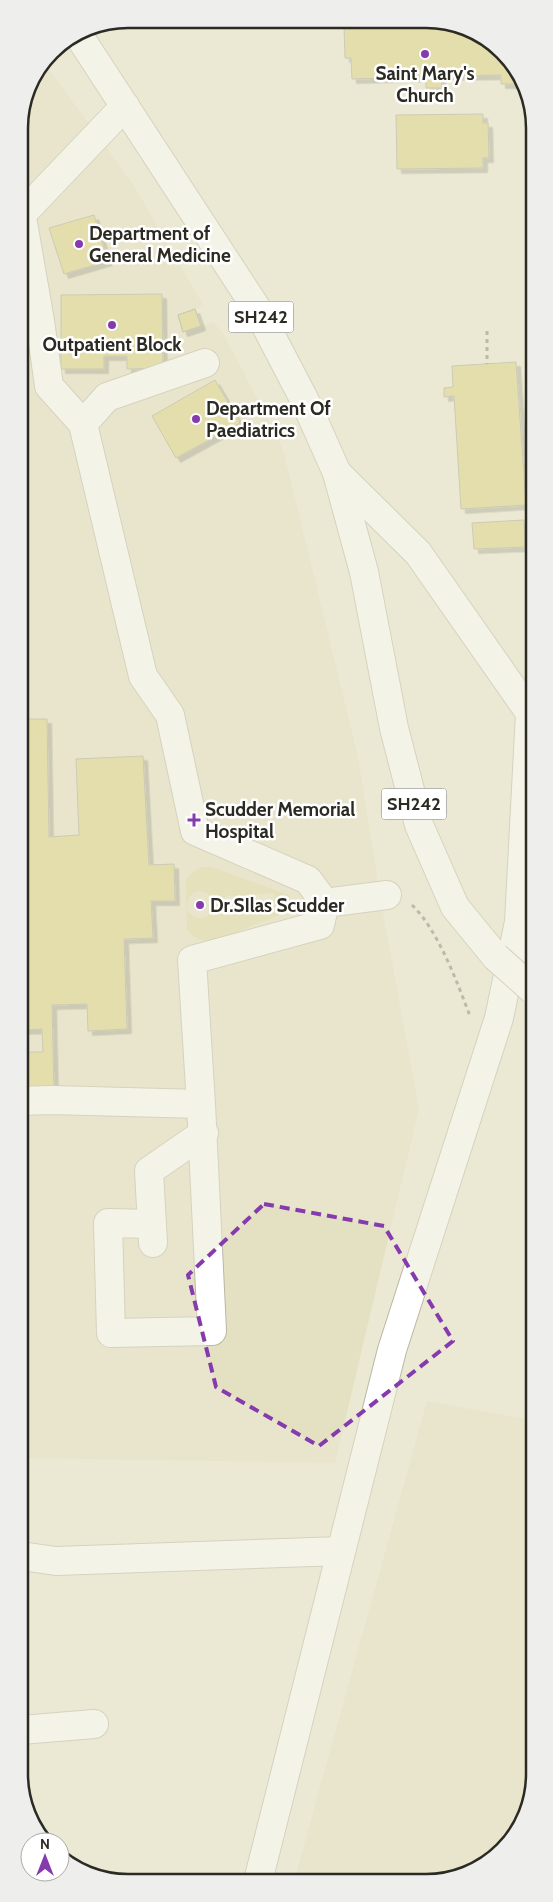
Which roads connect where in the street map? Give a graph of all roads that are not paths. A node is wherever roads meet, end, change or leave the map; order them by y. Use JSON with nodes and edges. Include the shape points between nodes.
{"nodes":[{"id":1,"x":81,"y":39,"type":"edge"},
{"id":2,"x":125,"y":106,"type":"junction"},
{"id":3,"x":28,"y":201,"type":"edge"},
{"id":4,"x":28,"y":258,"type":"edge"},
{"id":5,"x":205,"y":362,"type":"dead end"},
{"id":6,"x":82,"y":424,"type":"junction"},
{"id":7,"x":336,"y":472,"type":"junction"},
{"id":8,"x":526,"y":700,"type":"edge"},
{"id":9,"x":526,"y":804,"type":"edge"},
{"id":10,"x":386,"y":895,"type":"road end"},
{"id":11,"x":325,"y":903,"type":"junction"},
{"id":12,"x":525,"y":983,"type":"edge"},
{"id":13,"x":28,"y":1101,"type":"edge"},
{"id":14,"x":201,"y":1104,"type":"junction"},
{"id":15,"x":204,"y":1133,"type":"junction"},
{"id":16,"x":341,"y":1551,"type":"junction"},
{"id":17,"x":28,"y":1557,"type":"edge"},
{"id":18,"x":94,"y":1724,"type":"dead end"},
{"id":19,"x":28,"y":1729,"type":"edge"},
{"id":20,"x":260,"y":1874,"type":"edge"}],
"edges":[{"from":1,"to":2,"type":"street","number":"SH242"},
{"from":2,"to":3,"type":"street"},
{"from":2,"to":7,"type":"street","number":"SH242","via":[[257,309],[304,399]]},
{"from":4,"to":6,"type":"street","via":[[49,386]]},
{"from":5,"to":6,"type":"street","via":[[107,397]]},
{"from":6,"to":11,"type":"street","via":[[143,676],[170,715],[195,831],[308,880]]},
{"from":7,"to":8,"type":"street","via":[[418,553]]},
{"from":7,"to":12,"type":"street","number":"SH242","bridge":true,"via":[[368,588],[394,728],[419,824],[454,907],[496,957]]},
{"from":9,"to":16,"type":"street","via":[[519,922],[499,1018],[392,1350]]},
{"from":10,"to":11,"type":"street"},
{"from":11,"to":14,"type":"street","via":[[320,925],[192,960]]},
{"from":13,"to":14,"type":"street"},
{"from":14,"to":15,"type":"street"},
{"from":15,"to":15,"type":"street","via":[[212,1331],[111,1332],[108,1223],[152,1234],[149,1171]]},
{"from":16,"to":17,"type":"street","via":[[56,1561]]},
{"from":16,"to":20,"type":"street"},
{"from":18,"to":19,"type":"street"}]}
